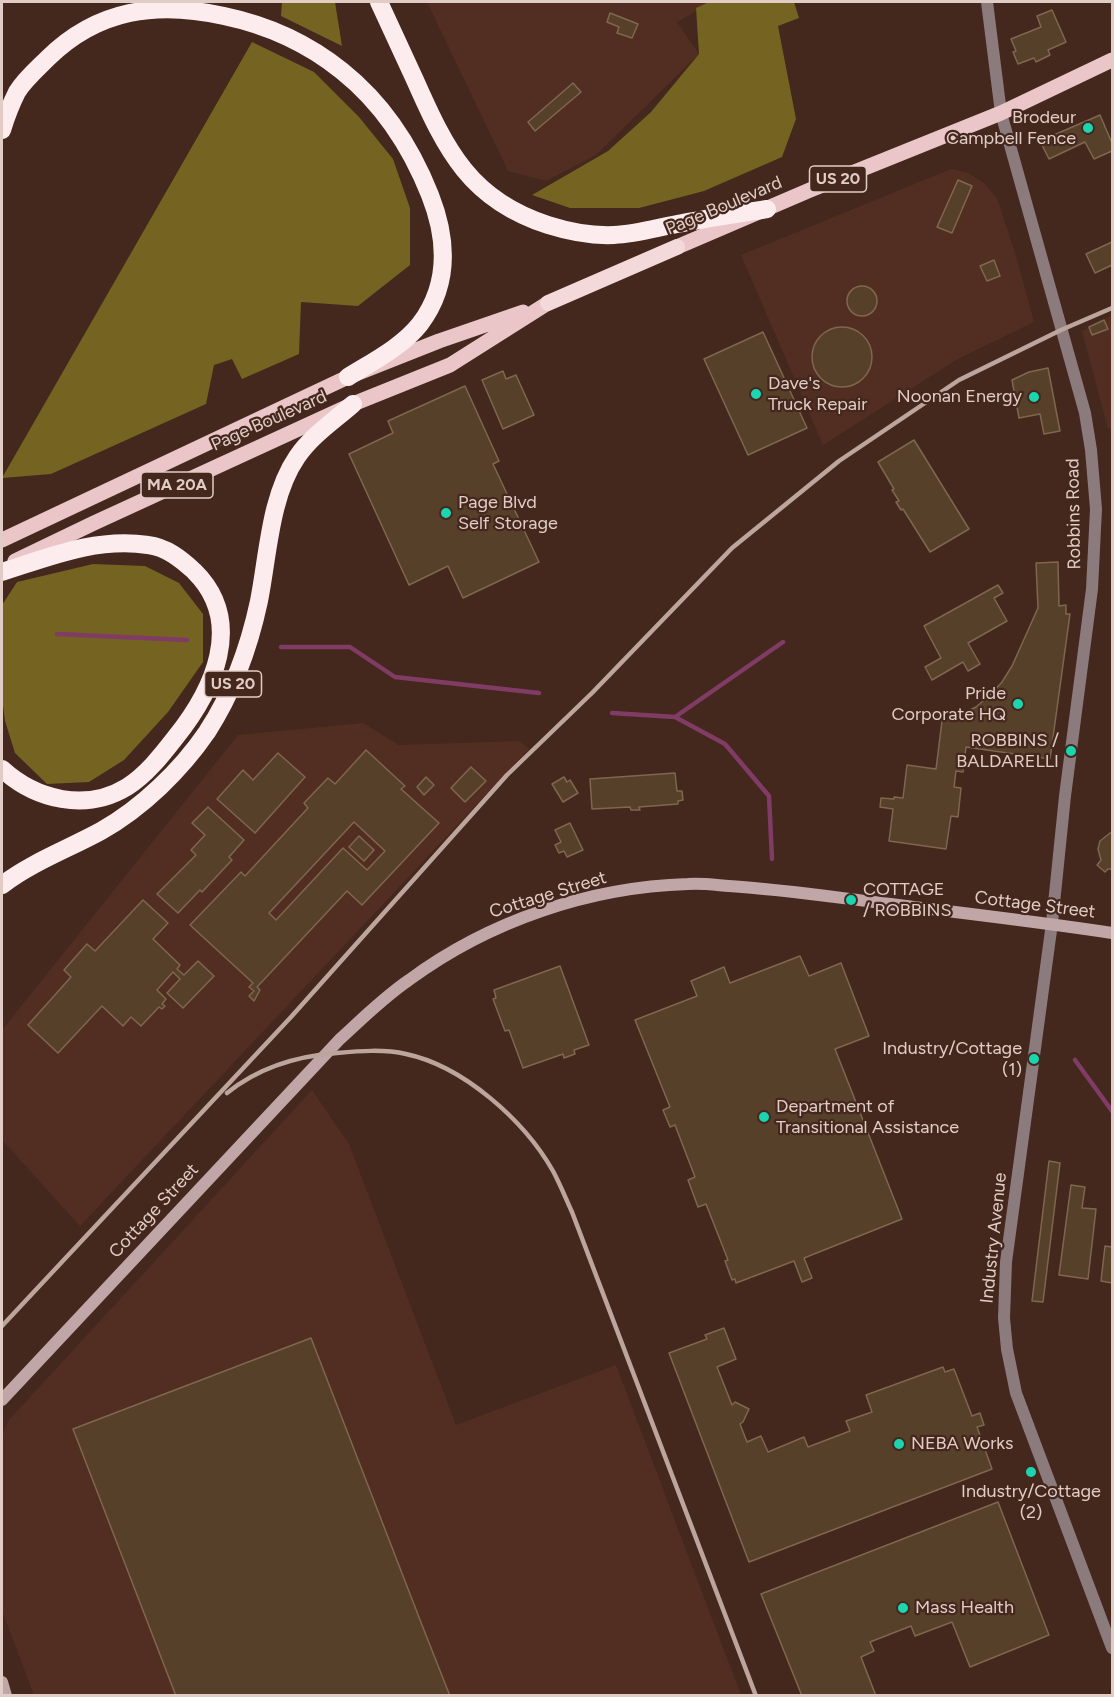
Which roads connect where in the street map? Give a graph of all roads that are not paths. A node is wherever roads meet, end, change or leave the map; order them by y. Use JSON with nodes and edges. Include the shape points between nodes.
{"nodes":[{"id":1,"x":379,"y":2,"type":"edge"},
{"id":2,"x":987,"y":2,"type":"edge"},
{"id":3,"x":1113,"y":60,"type":"edge"},
{"id":4,"x":1001,"y":113,"type":"junction"},
{"id":5,"x":2,"y":129,"type":"edge"},
{"id":6,"x":767,"y":209,"type":"junction"},
{"id":7,"x":677,"y":247,"type":"joint"},
{"id":8,"x":549,"y":303,"type":"junction"},
{"id":9,"x":348,"y":377,"type":"junction"},
{"id":10,"x":353,"y":404,"type":"junction"},
{"id":11,"x":2,"y":540,"type":"edge"},
{"id":12,"x":2,"y":570,"type":"edge"},
{"id":13,"x":2,"y":769,"type":"edge"},
{"id":14,"x":2,"y":885,"type":"edge"},
{"id":15,"x":1052,"y":923,"type":"junction"},
{"id":16,"x":1113,"y":933,"type":"edge"},
{"id":17,"x":2,"y":1400,"type":"edge"},
{"id":18,"x":1113,"y":1648,"type":"edge"},
{"id":19,"x":2,"y":1682,"type":"edge"},
{"id":20,"x":6,"y":1695,"type":"edge"}],
"edges":[{"from":1,"to":6,"type":"highway","via":[[447,147],[475,183],[510,210],[568,232],[606,235]]},
{"from":2,"to":4,"type":"street","name":"Robbins Road"},
{"from":3,"to":4,"type":"main road","name":"Page Boulevard","number":"US 20"},
{"from":4,"to":6,"type":"main road","name":"Page Boulevard","number":"US 20"},
{"from":4,"to":15,"type":"street","name":"Robbins Road","via":[[1085,413],[1095,487],[1092,589]]},
{"from":5,"to":9,"type":"highway","via":[[20,88],[61,45],[93,25],[135,12],[187,8],[242,20],[269,27],[331,62],[367,93],[410,149],[437,212],[444,247],[439,289],[419,325]]},
{"from":6,"to":7,"type":"main road","name":"Page Boulevard","number":"US 20"},
{"from":7,"to":8,"type":"highway","name":"Page Boulevard","number":"US 20"},
{"from":8,"to":9,"type":"main road","name":"Page Boulevard","number":"US 20"},
{"from":8,"to":10,"type":"main road","name":"Page Boulevard","number":"US 20","via":[[450,365]]},
{"from":9,"to":11,"type":"main road","name":"Page Boulevard","number":"US 20"},
{"from":10,"to":12,"type":"main road","name":"Page Boulevard","number":"MA 20A","via":[[94,523]]},
{"from":10,"to":14,"type":"highway","number":"US 20","via":[[307,445],[285,480],[246,653],[226,699],[201,740],[168,778],[120,819]]},
{"from":12,"to":13,"type":"highway","via":[[99,544],[156,546],[176,556],[204,582],[220,618],[221,631],[215,669],[195,711],[157,759],[125,788],[82,801],[56,798],[32,791]]},
{"from":15,"to":16,"type":"main road","name":"Cottage Street"},
{"from":15,"to":17,"type":"main road","name":"Cottage Street","via":[[794,892],[691,884],[642,887],[588,897],[492,930],[409,979],[340,1040]]},
{"from":15,"to":18,"type":"street","name":"Industry Avenue","via":[[1006,1262],[1004,1318],[1018,1399]]},
{"from":19,"to":20,"type":"main road"}]}
